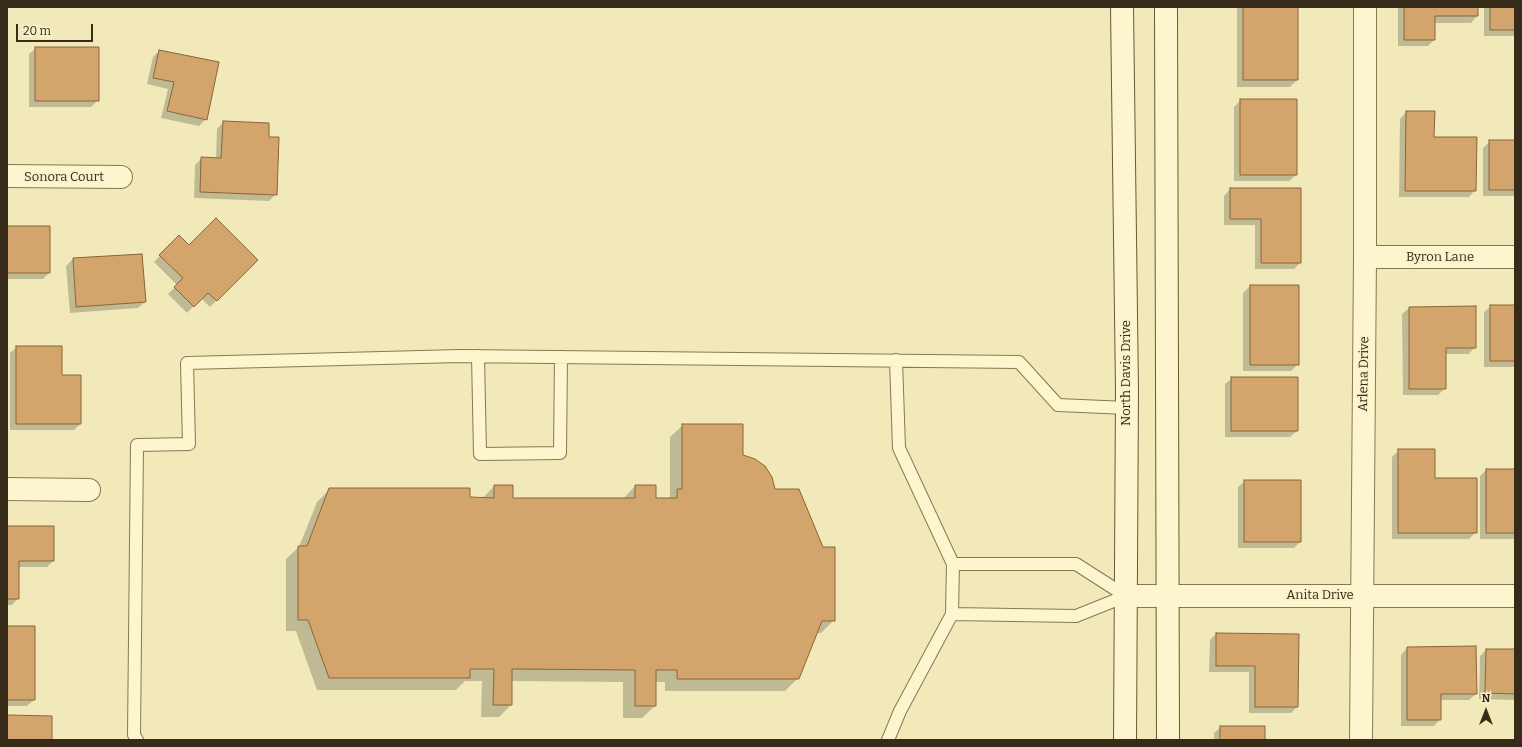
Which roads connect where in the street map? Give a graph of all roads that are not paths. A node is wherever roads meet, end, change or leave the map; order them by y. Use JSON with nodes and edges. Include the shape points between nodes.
{"nodes":[{"id":1,"x":1122,"y":7,"type":"edge"},
{"id":2,"x":1166,"y":7,"type":"edge"},
{"id":3,"x":1365,"y":7,"type":"edge"},
{"id":4,"x":7,"y":176,"type":"edge"},
{"id":5,"x":121,"y":177,"type":"dead end"},
{"id":6,"x":1365,"y":257,"type":"junction"},
{"id":7,"x":1515,"y":257,"type":"edge"},
{"id":8,"x":478,"y":356,"type":"junction"},
{"id":9,"x":561,"y":357,"type":"junction"},
{"id":10,"x":896,"y":360,"type":"junction"},
{"id":11,"x":1127,"y":408,"type":"junction"},
{"id":12,"x":7,"y":489,"type":"edge"},
{"id":13,"x":89,"y":490,"type":"dead end"},
{"id":14,"x":954,"y":564,"type":"junction"},
{"id":15,"x":1362,"y":595,"type":"junction"},
{"id":16,"x":1126,"y":596,"type":"junction"},
{"id":17,"x":1168,"y":596,"type":"junction"},
{"id":18,"x":1515,"y":596,"type":"edge"},
{"id":19,"x":952,"y":614,"type":"junction"},
{"id":20,"x":137,"y":740,"type":"edge"},
{"id":21,"x":888,"y":740,"type":"edge"},
{"id":22,"x":1125,"y":740,"type":"edge"},
{"id":23,"x":1168,"y":740,"type":"edge"},
{"id":24,"x":1361,"y":740,"type":"edge"}],
"edges":[{"from":1,"to":11,"type":"street","name":"North Davis Drive"},
{"from":2,"to":17,"type":"street"},
{"from":3,"to":6,"type":"street","name":"Arlena Drive"},
{"from":4,"to":5,"type":"street","name":"Sonora Court"},
{"from":6,"to":7,"type":"street","name":"Byron Lane"},
{"from":6,"to":15,"type":"street","name":"Arlena Drive"},
{"from":8,"to":9,"type":"lane"},
{"from":8,"to":9,"type":"lane","via":[[480,454],[560,453]]},
{"from":8,"to":20,"type":"lane","via":[[187,363],[189,444],[137,444],[134,735]]},
{"from":9,"to":10,"type":"lane"},
{"from":10,"to":11,"type":"lane","via":[[1019,362],[1058,405]]},
{"from":10,"to":14,"type":"lane","via":[[899,448]]},
{"from":11,"to":16,"type":"street","name":"North Davis Drive"},
{"from":12,"to":13,"type":"street"},
{"from":14,"to":16,"type":"lane","via":[[1076,564]]},
{"from":14,"to":19,"type":"lane"},
{"from":15,"to":17,"type":"street","name":"Anita Drive"},
{"from":15,"to":18,"type":"street","name":"Anita Drive"},
{"from":15,"to":24,"type":"street","name":"Arlena Drive"},
{"from":16,"to":17,"type":"street","name":"Anita Drive"},
{"from":16,"to":19,"type":"lane","via":[[1076,616]]},
{"from":16,"to":22,"type":"street","name":"North Davis Drive"},
{"from":17,"to":23,"type":"street"},
{"from":19,"to":21,"type":"lane","via":[[900,711]]}]}
